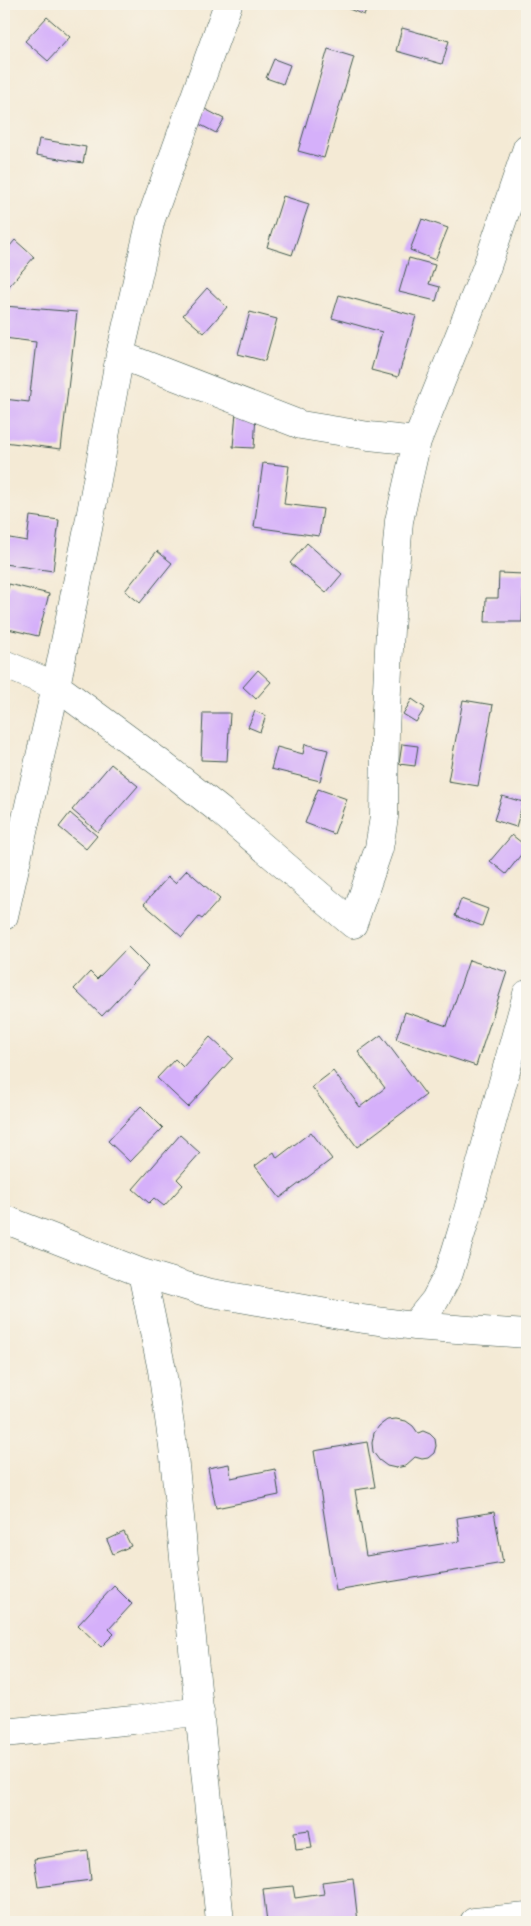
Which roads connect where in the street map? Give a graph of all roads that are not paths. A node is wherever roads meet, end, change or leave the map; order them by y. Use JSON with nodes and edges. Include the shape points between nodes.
{"nodes":[{"id":1,"x":228,"y":4,"type":"edge"},
{"id":2,"x":527,"y":148,"type":"edge"},
{"id":3,"x":120,"y":355,"type":"junction"},
{"id":4,"x":417,"y":441,"type":"junction"},
{"id":5,"x":4,"y":664,"type":"edge"},
{"id":6,"x":56,"y":686,"type":"junction"},
{"id":7,"x":4,"y":916,"type":"edge"},
{"id":8,"x":527,"y":994,"type":"edge"},
{"id":9,"x":4,"y":1219,"type":"edge"},
{"id":10,"x":142,"y":1273,"type":"junction"},
{"id":11,"x":414,"y":1326,"type":"junction"},
{"id":12,"x":527,"y":1334,"type":"edge"},
{"id":13,"x":200,"y":1711,"type":"junction"},
{"id":14,"x":4,"y":1733,"type":"edge"},
{"id":15,"x":527,"y":1916,"type":"edge"},
{"id":16,"x":220,"y":1922,"type":"edge"},
{"id":17,"x":474,"y":1922,"type":"edge"}],
"edges":[{"from":1,"to":3,"type":"street","via":[[151,219]]},
{"from":2,"to":4,"type":"street","via":[[486,269]]},
{"from":3,"to":4,"type":"street","via":[[301,425]]},
{"from":3,"to":6,"type":"street"},
{"from":4,"to":6,"type":"street","via":[[398,531],[385,730],[384,817],[379,848],[353,924],[222,812]]},
{"from":5,"to":6,"type":"street"},
{"from":6,"to":7,"type":"street"},
{"from":8,"to":11,"type":"street","via":[[449,1273],[435,1300]]},
{"from":9,"to":10,"type":"street"},
{"from":10,"to":11,"type":"street","via":[[206,1292]]},
{"from":10,"to":13,"type":"street","via":[[162,1370],[171,1437]]},
{"from":11,"to":12,"type":"street"},
{"from":13,"to":14,"type":"street"},
{"from":13,"to":16,"type":"street"},
{"from":15,"to":17,"type":"street"}]}
